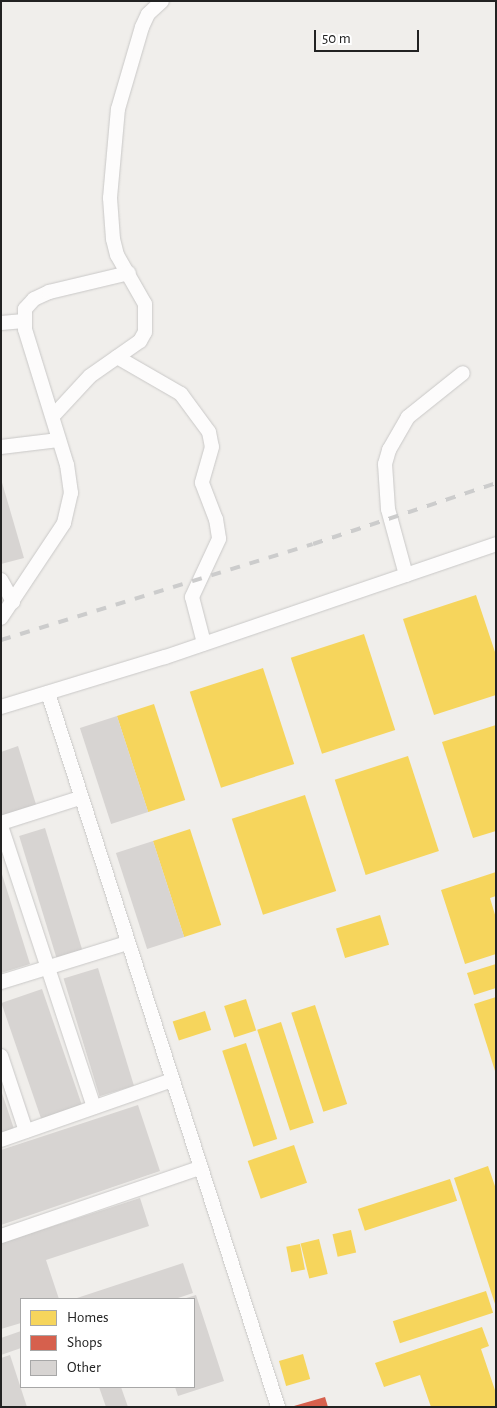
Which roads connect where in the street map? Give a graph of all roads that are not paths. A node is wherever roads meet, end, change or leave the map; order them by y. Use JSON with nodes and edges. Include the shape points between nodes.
{"nodes":[{"id":1,"x":162,"y":1,"type":"edge"},
{"id":2,"x":128,"y":273,"type":"junction"},
{"id":3,"x":24,"y":321,"type":"junction"},
{"id":4,"x":1,"y":323,"type":"edge"},
{"id":5,"x":117,"y":358,"type":"junction"},
{"id":6,"x":463,"y":373,"type":"dead end"},
{"id":7,"x":53,"y":416,"type":"junction"},
{"id":8,"x":58,"y":440,"type":"junction"},
{"id":9,"x":1,"y":447,"type":"edge"},
{"id":10,"x":496,"y":544,"type":"edge"},
{"id":11,"x":406,"y":575,"type":"junction"},
{"id":12,"x":1,"y":580,"type":"edge"},
{"id":13,"x":13,"y":602,"type":"junction"},
{"id":14,"x":1,"y":618,"type":"edge"},
{"id":15,"x":204,"y":643,"type":"junction"},
{"id":16,"x":48,"y":693,"type":"junction"},
{"id":17,"x":1,"y":707,"type":"edge"},
{"id":18,"x":80,"y":798,"type":"junction"},
{"id":19,"x":1,"y":825,"type":"edge"},
{"id":20,"x":127,"y":943,"type":"junction"},
{"id":21,"x":48,"y":968,"type":"junction"},
{"id":22,"x":1,"y":982,"type":"edge"},
{"id":23,"x":1,"y":1056,"type":"edge"},
{"id":24,"x":172,"y":1080,"type":"junction"},
{"id":25,"x":94,"y":1107,"type":"junction"},
{"id":26,"x":26,"y":1131,"type":"junction"},
{"id":27,"x":1,"y":1140,"type":"edge"},
{"id":28,"x":200,"y":1168,"type":"junction"},
{"id":29,"x":1,"y":1236,"type":"edge"},
{"id":30,"x":278,"y":1407,"type":"edge"}],
"edges":[{"from":1,"to":2,"type":"street","via":[[148,14],[142,27],[118,109],[110,224],[117,255]]},
{"from":2,"to":3,"type":"street","via":[[49,292],[28,304]]},
{"from":2,"to":5,"type":"street","via":[[145,304],[145,332],[140,341]]},
{"from":3,"to":4,"type":"street"},
{"from":3,"to":7,"type":"street"},
{"from":5,"to":7,"type":"street","via":[[90,376]]},
{"from":5,"to":15,"type":"street","via":[[181,394],[209,432],[212,447],[202,483],[216,520],[219,539],[192,597]]},
{"from":6,"to":11,"type":"street","via":[[408,417],[389,450],[385,464],[388,509]]},
{"from":7,"to":8,"type":"street"},
{"from":8,"to":9,"type":"street"},
{"from":8,"to":13,"type":"street","via":[[70,480],[69,509],[54,541]]},
{"from":10,"to":11,"type":"street"},
{"from":11,"to":15,"type":"street"},
{"from":12,"to":13,"type":"street"},
{"from":13,"to":14,"type":"street"},
{"from":15,"to":16,"type":"street"},
{"from":16,"to":17,"type":"street"},
{"from":16,"to":18,"type":"street"},
{"from":18,"to":19,"type":"street"},
{"from":18,"to":20,"type":"street"},
{"from":19,"to":21,"type":"street"},
{"from":20,"to":21,"type":"street"},
{"from":20,"to":24,"type":"street"},
{"from":21,"to":22,"type":"street"},
{"from":21,"to":25,"type":"street"},
{"from":23,"to":26,"type":"street"},
{"from":24,"to":25,"type":"street"},
{"from":24,"to":28,"type":"street"},
{"from":25,"to":26,"type":"street"},
{"from":26,"to":27,"type":"street"},
{"from":28,"to":29,"type":"street"},
{"from":28,"to":30,"type":"street"}]}
